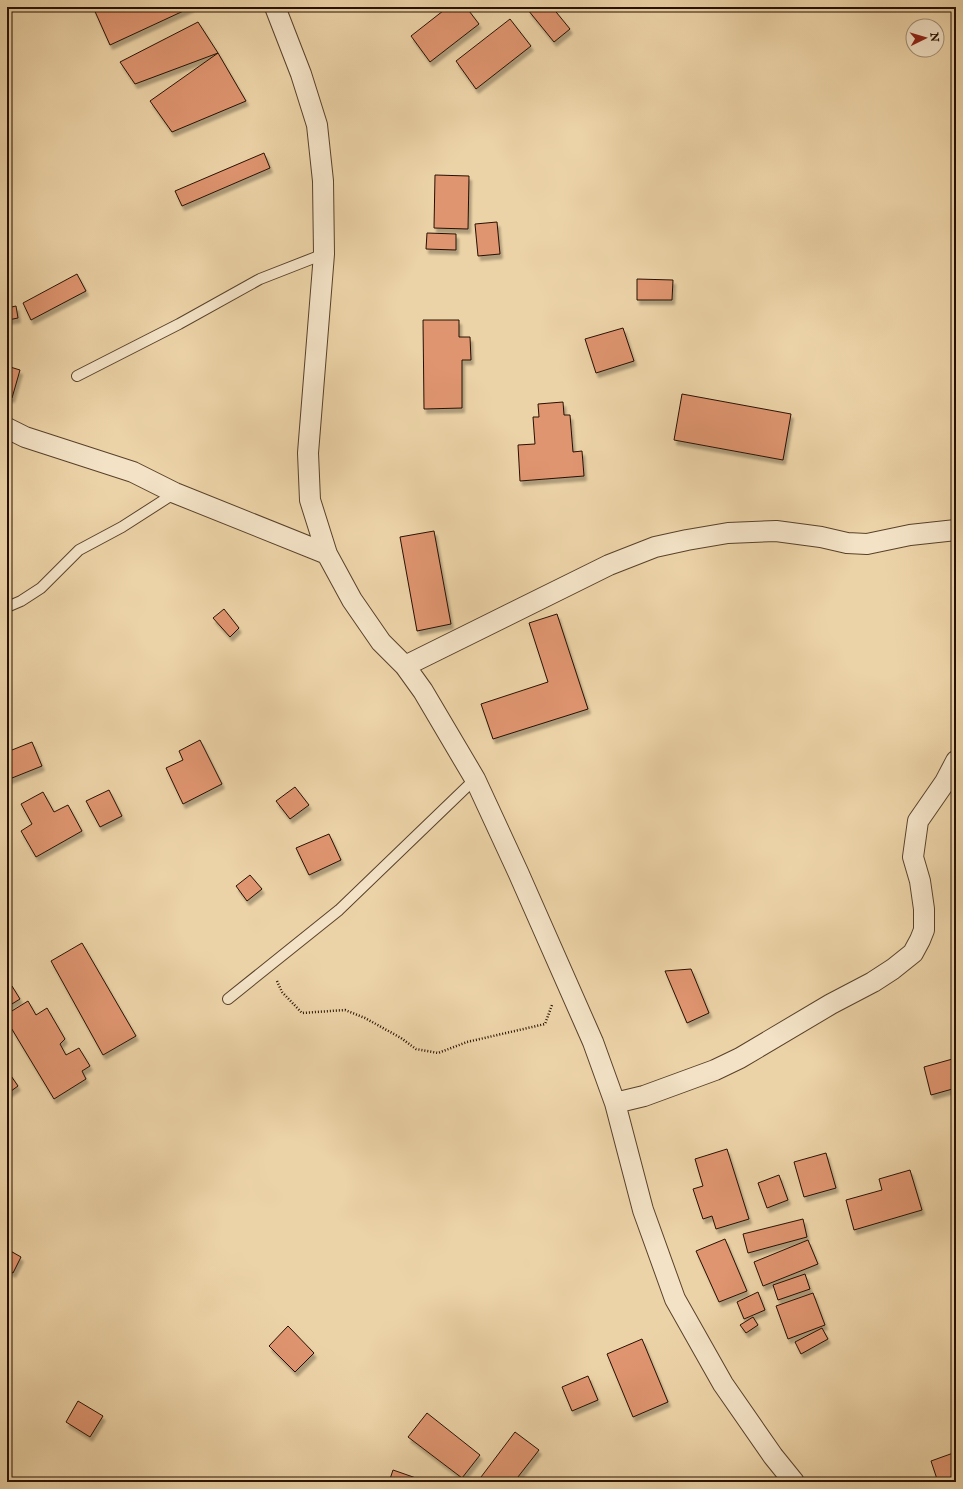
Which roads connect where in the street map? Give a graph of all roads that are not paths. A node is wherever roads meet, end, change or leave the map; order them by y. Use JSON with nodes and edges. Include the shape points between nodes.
{"nodes":[{"id":1,"x":275,"y":7,"type":"edge"},
{"id":2,"x":324,"y":254,"type":"junction"},
{"id":3,"x":77,"y":376,"type":"dead end"},
{"id":4,"x":7,"y":428,"type":"edge"},
{"id":5,"x":175,"y":493,"type":"junction"},
{"id":6,"x":956,"y":530,"type":"edge"},
{"id":7,"x":327,"y":554,"type":"junction"},
{"id":8,"x":7,"y":606,"type":"edge"},
{"id":9,"x":405,"y":666,"type":"junction"},
{"id":10,"x":956,"y":761,"type":"edge"},
{"id":11,"x":475,"y":779,"type":"junction"},
{"id":12,"x":228,"y":999,"type":"dead end"},
{"id":13,"x":615,"y":1103,"type":"junction"},
{"id":14,"x":794,"y":1482,"type":"edge"}],
"edges":[{"from":1,"to":2,"type":"street","via":[[301,74],[317,125],[323,180]]},
{"from":2,"to":3,"type":"lane","via":[[260,279]]},
{"from":2,"to":7,"type":"street","via":[[308,453],[310,500]]},
{"from":4,"to":5,"type":"street","via":[[32,439],[133,472]]},
{"from":5,"to":7,"type":"street"},
{"from":5,"to":8,"type":"lane","via":[[80,550],[41,588],[21,601]]},
{"from":6,"to":9,"type":"street","via":[[910,535],[867,544],[776,531],[728,533],[655,547],[609,565]]},
{"from":7,"to":9,"type":"street","via":[[352,600],[381,642]]},
{"from":9,"to":11,"type":"street","via":[[423,691]]},
{"from":10,"to":13,"type":"street","via":[[918,821],[913,857],[920,881],[924,930],[913,953],[873,982],[740,1058],[644,1096]]},
{"from":11,"to":12,"type":"lane","via":[[339,910]]},
{"from":11,"to":13,"type":"street","via":[[592,1042]]},
{"from":13,"to":14,"type":"street","via":[[643,1210],[675,1299],[723,1384]]}]}
